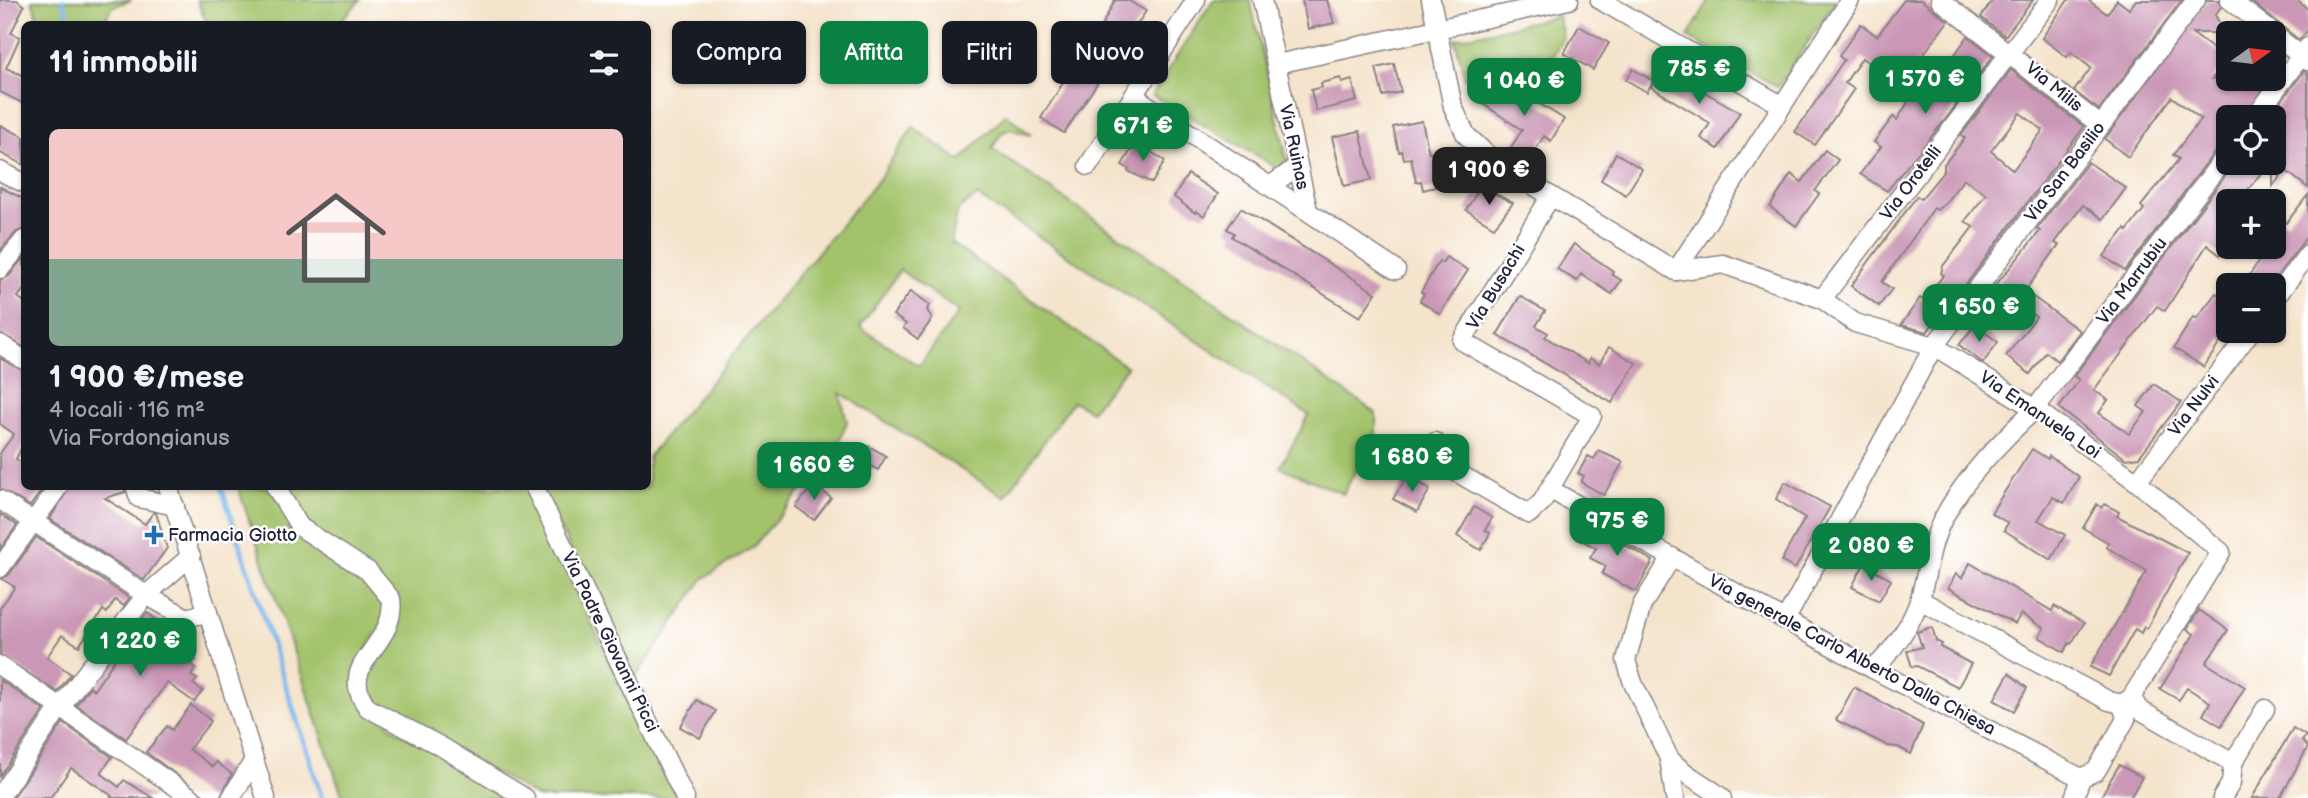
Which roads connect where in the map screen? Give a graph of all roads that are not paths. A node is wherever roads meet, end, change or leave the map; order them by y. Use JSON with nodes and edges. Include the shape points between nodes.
{"nodes":[{"id":1,"x":1196,"y":0,"type":"edge"},
{"id":2,"x":1262,"y":0,"type":"edge"},
{"id":3,"x":1431,"y":0,"type":"edge"},
{"id":4,"x":1569,"y":0,"type":"edge"},
{"id":5,"x":1600,"y":0,"type":"edge"},
{"id":6,"x":1850,"y":0,"type":"edge"},
{"id":7,"x":1940,"y":0,"type":"edge"},
{"id":8,"x":2050,"y":0,"type":"edge"},
{"id":9,"x":2196,"y":0,"type":"edge"},
{"id":10,"x":2230,"y":0,"type":"edge"},
{"id":11,"x":2257,"y":21,"type":"edge"},
{"id":12,"x":1437,"y":28,"type":"junction"},
{"id":13,"x":2286,"y":41,"type":"edge"},
{"id":14,"x":2011,"y":52,"type":"junction"},
{"id":15,"x":2306,"y":54,"type":"edge"},
{"id":16,"x":1277,"y":64,"type":"junction"},
{"id":17,"x":1135,"y":97,"type":"junction"},
{"id":18,"x":1781,"y":105,"type":"junction"},
{"id":19,"x":2265,"y":105,"type":"edge"},
{"id":20,"x":2100,"y":125,"type":"junction"},
{"id":21,"x":1088,"y":166,"type":"dead end"},
{"id":22,"x":1298,"y":166,"type":"junction"},
{"id":23,"x":2216,"y":169,"type":"edge"},
{"id":24,"x":0,"y":171,"type":"edge"},
{"id":25,"x":21,"y":182,"type":"edge"},
{"id":26,"x":1270,"y":186,"type":"junction"},
{"id":27,"x":1551,"y":196,"type":"junction"},
{"id":28,"x":1308,"y":211,"type":"junction"},
{"id":29,"x":21,"y":244,"type":"edge"},
{"id":30,"x":2308,"y":254,"type":"edge"},
{"id":31,"x":0,"y":269,"type":"edge"},
{"id":32,"x":1396,"y":270,"type":"dead end"},
{"id":33,"x":1676,"y":271,"type":"junction"},
{"id":34,"x":2286,"y":284,"type":"edge"},
{"id":35,"x":1822,"y":299,"type":"junction"},
{"id":36,"x":2241,"y":343,"type":"edge"},
{"id":37,"x":0,"y":344,"type":"edge"},
{"id":38,"x":1934,"y":346,"type":"junction"},
{"id":39,"x":21,"y":358,"type":"edge"},
{"id":40,"x":2035,"y":409,"type":"junction"},
{"id":41,"x":1435,"y":442,"type":"dead end"},
{"id":42,"x":2137,"y":482,"type":"junction"},
{"id":43,"x":1549,"y":489,"type":"junction"},
{"id":44,"x":56,"y":490,"type":"edge"},
{"id":45,"x":136,"y":490,"type":"edge"},
{"id":46,"x":169,"y":490,"type":"edge"},
{"id":47,"x":277,"y":490,"type":"edge"},
{"id":48,"x":536,"y":490,"type":"edge"},
{"id":49,"x":0,"y":500,"type":"edge"},
{"id":50,"x":175,"y":506,"type":"junction"},
{"id":51,"x":33,"y":522,"type":"junction"},
{"id":52,"x":191,"y":556,"type":"junction"},
{"id":53,"x":1672,"y":557,"type":"junction"},
{"id":54,"x":0,"y":568,"type":"edge"},
{"id":55,"x":146,"y":595,"type":"junction"},
{"id":56,"x":1920,"y":600,"type":"junction"},
{"id":57,"x":208,"y":612,"type":"junction"},
{"id":58,"x":1786,"y":619,"type":"junction"},
{"id":59,"x":0,"y":666,"type":"edge"},
{"id":60,"x":1873,"y":669,"type":"junction"},
{"id":61,"x":2126,"y":701,"type":"junction"},
{"id":62,"x":60,"y":707,"type":"junction"},
{"id":63,"x":2265,"y":709,"type":"dead end"},
{"id":64,"x":1669,"y":758,"type":"junction"},
{"id":65,"x":254,"y":760,"type":"junction"},
{"id":66,"x":2233,"y":763,"type":"junction"},
{"id":67,"x":2081,"y":778,"type":"junction"},
{"id":68,"x":0,"y":797,"type":"edge"},
{"id":69,"x":192,"y":798,"type":"edge"},
{"id":70,"x":230,"y":798,"type":"edge"},
{"id":71,"x":266,"y":798,"type":"edge"},
{"id":72,"x":525,"y":798,"type":"edge"},
{"id":73,"x":685,"y":798,"type":"edge"},
{"id":74,"x":1675,"y":798,"type":"edge"},
{"id":75,"x":1723,"y":798,"type":"edge"},
{"id":76,"x":2074,"y":798,"type":"edge"},
{"id":77,"x":2222,"y":798,"type":"edge"}],
"edges":[{"from":1,"to":17,"type":"street"},
{"from":2,"to":16,"type":"street","name":"Via Ruinas"},
{"from":3,"to":12,"type":"street"},
{"from":4,"to":12,"type":"street"},
{"from":5,"to":18,"type":"street"},
{"from":6,"to":18,"type":"street"},
{"from":7,"to":14,"type":"street","name":"Via Milis"},
{"from":8,"to":14,"type":"street","name":"Via Orotelli"},
{"from":9,"to":20,"type":"street","name":"Via San Basilio"},
{"from":10,"to":11,"type":"street"},
{"from":12,"to":16,"type":"street"},
{"from":12,"to":27,"type":"street","via":[[1453,107],[1466,135],[1496,163]]},
{"from":13,"to":15,"type":"street"},
{"from":14,"to":20,"type":"street","name":"Via Milis"},
{"from":14,"to":35,"type":"street","name":"Via Orotelli"},
{"from":15,"to":19,"type":"street"},
{"from":16,"to":22,"type":"street","name":"Via Ruinas"},
{"from":17,"to":21,"type":"street"},
{"from":17,"to":26,"type":"street"},
{"from":18,"to":33,"type":"street"},
{"from":20,"to":38,"type":"street","name":"Via San Basilio"},
{"from":22,"to":26,"type":"street"},
{"from":22,"to":28,"type":"street","name":"Via Ruinas"},
{"from":23,"to":40,"type":"street","name":"Via Marrubiu"},
{"from":24,"to":25,"type":"street"},
{"from":26,"to":28,"type":"street"},
{"from":27,"to":33,"type":"street"},
{"from":27,"to":43,"type":"street","name":"Via Busachi","via":[[1462,341],[1592,416]]},
{"from":28,"to":32,"type":"street"},
{"from":29,"to":31,"type":"street"},
{"from":30,"to":34,"type":"street"},
{"from":33,"to":35,"type":"street","name":"Via Emanuela Loi","via":[[1723,264]]},
{"from":35,"to":38,"type":"street","name":"Via Emanuela Loi","via":[[1855,323]]},
{"from":36,"to":42,"type":"street","name":"Via Nulvi"},
{"from":37,"to":39,"type":"street"},
{"from":38,"to":40,"type":"street","name":"Via Emanuela Loi"},
{"from":38,"to":58,"type":"street","name":"Via San Basilio"},
{"from":40,"to":42,"type":"street","name":"Via Emanuela Loi"},
{"from":40,"to":56,"type":"street","name":"Via Marrubiu","via":[[2000,443],[1954,502],[1938,529]]},
{"from":41,"to":43,"type":"street","via":[[1456,472],[1529,514]]},
{"from":42,"to":61,"type":"street","name":"Via Emanuela Loi","via":[[2221,552]]},
{"from":43,"to":53,"type":"street","name":"Via generale Carlo Alberto Dalla Chiesa"},
{"from":44,"to":51,"type":"street"},
{"from":45,"to":50,"type":"street","via":[[139,498]]},
{"from":46,"to":50,"type":"street"},
{"from":47,"to":72,"type":"street","via":[[300,527],[368,572],[391,599],[391,624],[358,677],[360,698],[368,708]]},
{"from":48,"to":73,"type":"street","name":"Via Padre Giovanni Picci"},
{"from":49,"to":51,"type":"street"},
{"from":50,"to":52,"type":"street"},
{"from":51,"to":54,"type":"street"},
{"from":51,"to":55,"type":"street"},
{"from":52,"to":55,"type":"street"},
{"from":52,"to":57,"type":"street"},
{"from":53,"to":58,"type":"street","name":"Via generale Carlo Alberto Dalla Chiesa"},
{"from":53,"to":64,"type":"street","via":[[1642,605],[1626,660]]},
{"from":55,"to":57,"type":"street","via":[[187,618]]},
{"from":55,"to":62,"type":"street"},
{"from":56,"to":60,"type":"street","name":"Via Marrubiu","via":[[1887,657]]},
{"from":56,"to":61,"type":"street","via":[[2109,701]]},
{"from":57,"to":65,"type":"street"},
{"from":58,"to":60,"type":"street","name":"Via generale Carlo Alberto Dalla Chiesa"},
{"from":59,"to":62,"type":"street"},
{"from":60,"to":67,"type":"street","name":"Via generale Carlo Alberto Dalla Chiesa"},
{"from":61,"to":66,"type":"street"},
{"from":61,"to":67,"type":"street","via":[[2126,719],[2096,771]]},
{"from":62,"to":68,"type":"street"},
{"from":62,"to":69,"type":"street"},
{"from":63,"to":66,"type":"street"},
{"from":64,"to":74,"type":"street"},
{"from":64,"to":75,"type":"street","via":[[1680,772]]},
{"from":65,"to":70,"type":"street"},
{"from":65,"to":71,"type":"street"},
{"from":66,"to":77,"type":"street","via":[[2231,783]]},
{"from":67,"to":76,"type":"street"}]}
